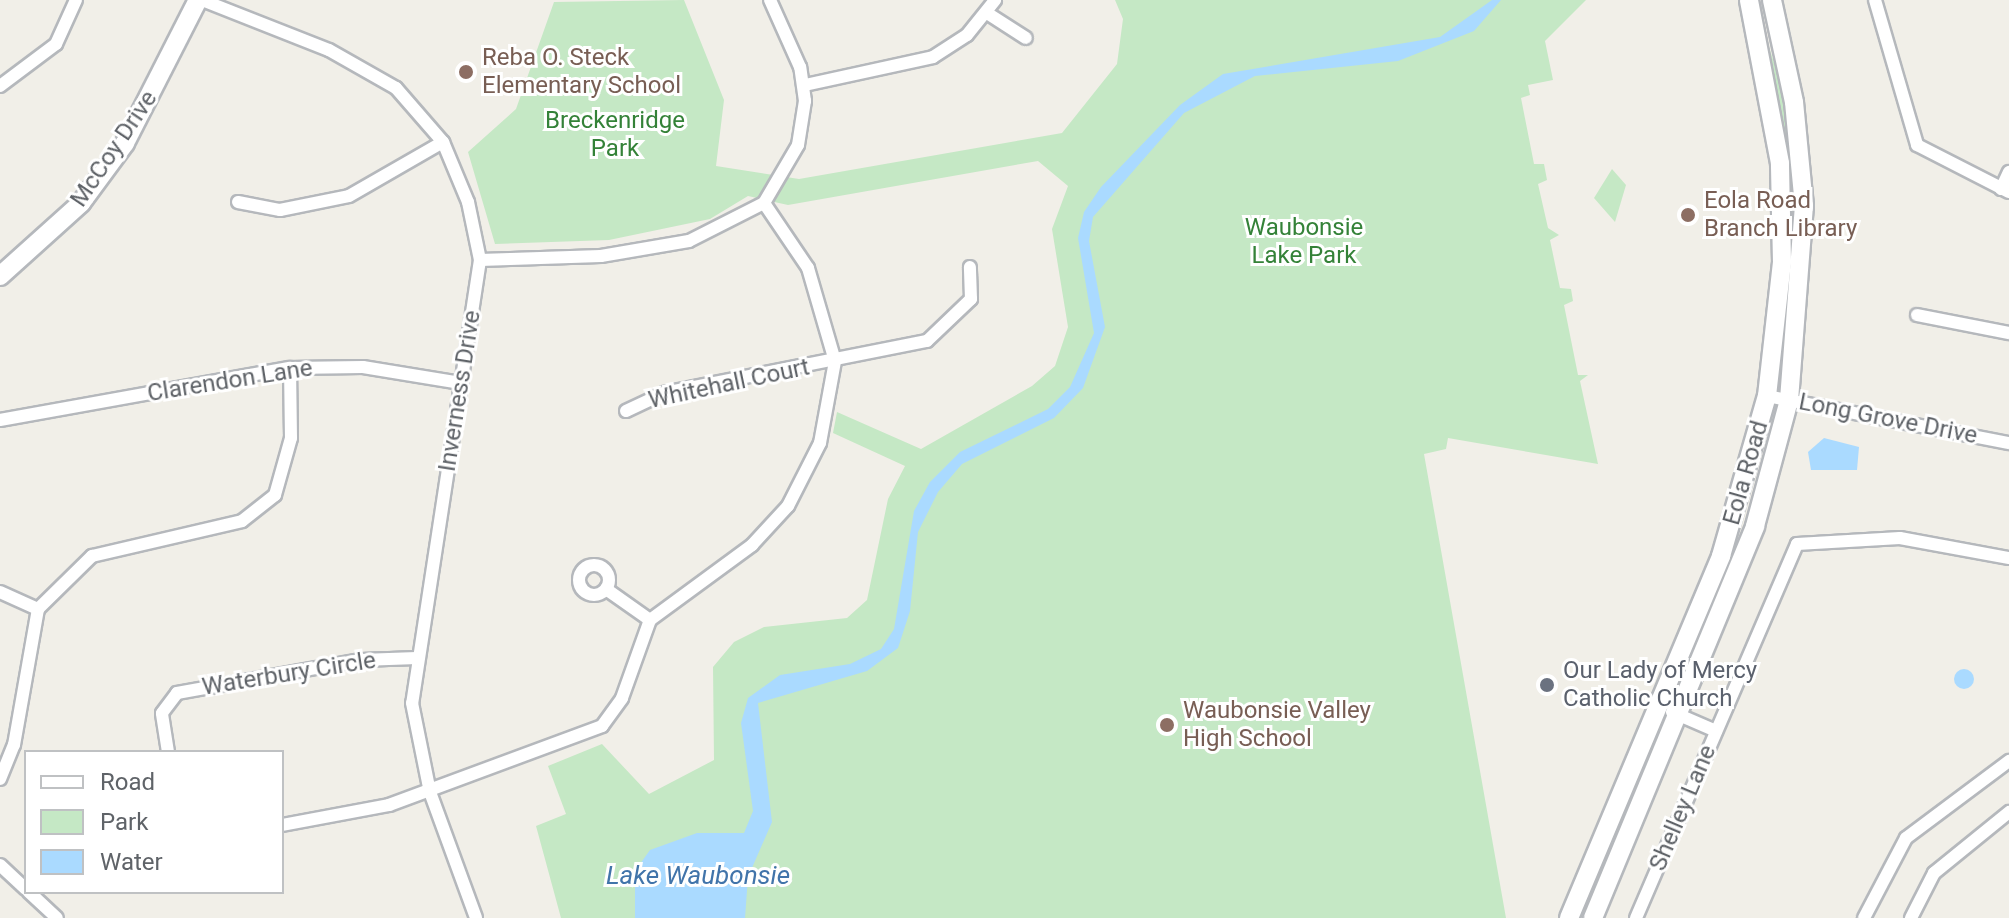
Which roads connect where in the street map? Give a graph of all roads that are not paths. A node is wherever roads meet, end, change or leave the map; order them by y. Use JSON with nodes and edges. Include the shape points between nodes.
{"nodes":[{"id":1,"x":76,"y":0,"type":"edge"},
{"id":2,"x":200,"y":0,"type":"edge"},
{"id":3,"x":770,"y":0,"type":"edge"},
{"id":4,"x":995,"y":0,"type":"edge"},
{"id":5,"x":1749,"y":0,"type":"edge"},
{"id":6,"x":1772,"y":0,"type":"edge"},
{"id":7,"x":1875,"y":0,"type":"edge"},
{"id":8,"x":987,"y":13,"type":"junction"},
{"id":9,"x":1026,"y":38,"type":"dead end"},
{"id":10,"x":805,"y":85,"type":"junction"},
{"id":11,"x":0,"y":86,"type":"edge"},
{"id":12,"x":443,"y":142,"type":"junction"},
{"id":13,"x":2009,"y":172,"type":"edge"},
{"id":14,"x":2005,"y":190,"type":"edge"},
{"id":15,"x":238,"y":202,"type":"dead end"},
{"id":16,"x":764,"y":203,"type":"junction"},
{"id":17,"x":480,"y":260,"type":"junction"},
{"id":18,"x":970,"y":267,"type":"dead end"},
{"id":19,"x":0,"y":276,"type":"edge"},
{"id":20,"x":1917,"y":315,"type":"dead end"},
{"id":21,"x":2009,"y":333,"type":"edge"},
{"id":22,"x":835,"y":361,"type":"junction"},
{"id":23,"x":290,"y":368,"type":"junction"},
{"id":24,"x":461,"y":383,"type":"junction"},
{"id":25,"x":1767,"y":396,"type":"junction"},
{"id":26,"x":1789,"y":400,"type":"junction"},
{"id":27,"x":626,"y":411,"type":"dead end"},
{"id":28,"x":0,"y":420,"type":"edge"},
{"id":29,"x":2009,"y":443,"type":"edge"},
{"id":30,"x":2009,"y":558,"type":"edge"},
{"id":31,"x":606,"y":589,"type":"dead end"},
{"id":32,"x":0,"y":592,"type":"edge"},
{"id":33,"x":38,"y":609,"type":"junction"},
{"id":34,"x":650,"y":620,"type":"junction"},
{"id":35,"x":417,"y":658,"type":"junction"},
{"id":36,"x":1658,"y":706,"type":"junction"},
{"id":37,"x":1678,"y":714,"type":"junction"},
{"id":38,"x":1716,"y":731,"type":"junction"},
{"id":39,"x":168,"y":750,"type":"edge"},
{"id":40,"x":2009,"y":761,"type":"edge"},
{"id":41,"x":0,"y":779,"type":"edge"},
{"id":42,"x":430,"y":792,"type":"junction"},
{"id":43,"x":2009,"y":812,"type":"edge"},
{"id":44,"x":284,"y":825,"type":"edge"},
{"id":45,"x":0,"y":865,"type":"edge"},
{"id":46,"x":24,"y":886,"type":"edge"},
{"id":47,"x":32,"y":894,"type":"edge"},
{"id":48,"x":57,"y":918,"type":"edge"},
{"id":49,"x":476,"y":918,"type":"edge"},
{"id":50,"x":1569,"y":918,"type":"edge"},
{"id":51,"x":1593,"y":918,"type":"edge"},
{"id":52,"x":1636,"y":918,"type":"edge"},
{"id":53,"x":1864,"y":918,"type":"edge"},
{"id":54,"x":1911,"y":918,"type":"edge"}],
"edges":[{"from":1,"to":11,"type":"street","via":[[56,44]]},
{"from":2,"to":12,"type":"street","name":"Inverness Drive","via":[[378,75]]},
{"from":2,"to":19,"type":"main road","name":"McCoy Drive","via":[[125,143],[81,203]]},
{"from":3,"to":10,"type":"street"},
{"from":4,"to":8,"type":"street"},
{"from":5,"to":25,"type":"main road","name":"Eola Road","via":[[1781,193],[1780,304]]},
{"from":6,"to":26,"type":"main road","name":"Eola Road","via":[[1794,102],[1804,206]]},
{"from":7,"to":14,"type":"street","via":[[1909,132],[1937,159]]},
{"from":8,"to":9,"type":"street"},
{"from":8,"to":10,"type":"street","via":[[933,57]]},
{"from":10,"to":16,"type":"street","via":[[798,145]]},
{"from":12,"to":15,"type":"street","via":[[349,196],[280,210]]},
{"from":12,"to":17,"type":"street","name":"Inverness Drive","via":[[464,187]]},
{"from":13,"to":14,"type":"street"},
{"from":16,"to":17,"type":"street","via":[[689,241],[601,256]]},
{"from":16,"to":22,"type":"street","via":[[815,282]]},
{"from":17,"to":24,"type":"street","name":"Inverness Drive"},
{"from":18,"to":22,"type":"street","name":"Whitehall Court","via":[[971,299],[937,335]]},
{"from":20,"to":21,"type":"street"},
{"from":22,"to":27,"type":"street","name":"Whitehall Court","via":[[664,393]]},
{"from":22,"to":34,"type":"street","via":[[820,443],[788,506],[752,545]]},
{"from":23,"to":24,"type":"street","name":"Clarendon Lane","via":[[363,367]]},
{"from":23,"to":28,"type":"street","name":"Clarendon Lane"},
{"from":23,"to":33,"type":"street","via":[[291,438],[275,495],[242,521],[92,556]]},
{"from":24,"to":35,"type":"street","name":"Inverness Drive"},
{"from":25,"to":26,"type":"street","name":"Long Grove Drive"},
{"from":25,"to":36,"type":"main road","name":"Eola Road","via":[[1742,498]]},
{"from":26,"to":29,"type":"street","name":"Long Grove Drive"},
{"from":26,"to":37,"type":"main road","name":"Eola Road","via":[[1755,526]]},
{"from":30,"to":38,"type":"street","name":"Shelley Lane","via":[[1900,538],[1797,544]]},
{"from":31,"to":34,"type":"street"},
{"from":32,"to":33,"type":"street"},
{"from":33,"to":41,"type":"street","via":[[14,745]]},
{"from":34,"to":42,"type":"street","via":[[622,698],[602,726]]},
{"from":35,"to":39,"type":"street","name":"Waterbury Circle","via":[[361,660],[177,693],[162,713]]},
{"from":35,"to":42,"type":"street","name":"Inverness Drive","via":[[413,728]]},
{"from":36,"to":37,"type":"street"},
{"from":36,"to":50,"type":"main road","name":"Eola Road"},
{"from":37,"to":38,"type":"street"},
{"from":37,"to":51,"type":"main road","name":"Eola Road"},
{"from":38,"to":52,"type":"street","name":"Shelley Lane"},
{"from":40,"to":53,"type":"street","via":[[1906,838]]},
{"from":42,"to":44,"type":"street"},
{"from":42,"to":49,"type":"street","name":"Inverness Drive"},
{"from":43,"to":54,"type":"street","via":[[1934,873]]},
{"from":45,"to":46,"type":"street"},
{"from":47,"to":48,"type":"street"}]}
